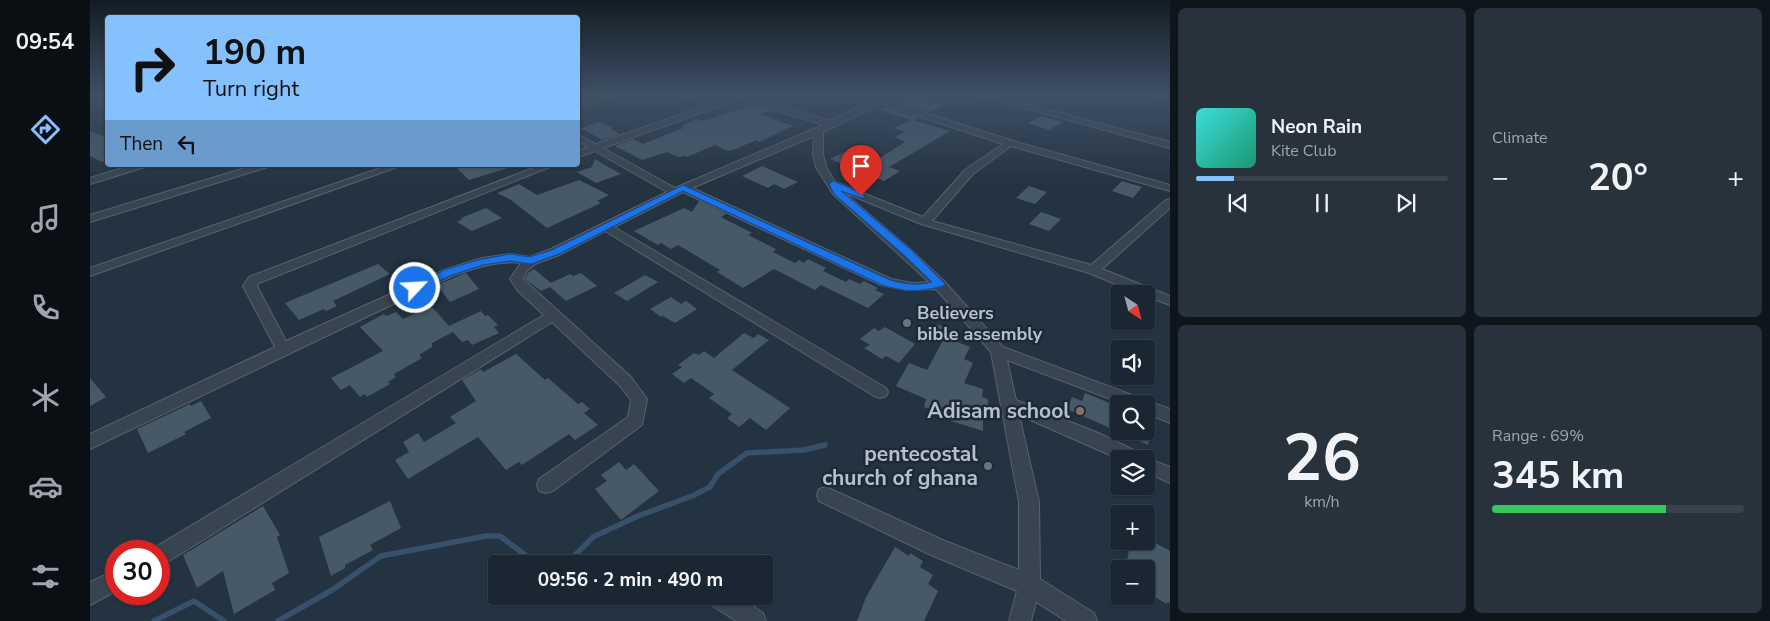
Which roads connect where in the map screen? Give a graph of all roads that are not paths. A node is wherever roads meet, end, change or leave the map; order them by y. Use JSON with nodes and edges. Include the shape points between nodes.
{"nodes":[{"id":1,"x":660,"y":125,"type":"edge"},
{"id":2,"x":816,"y":125,"type":"edge"},
{"id":3,"x":830,"y":125,"type":"edge"},
{"id":4,"x":954,"y":125,"type":"edge"},
{"id":5,"x":1094,"y":125,"type":"edge"},
{"id":6,"x":824,"y":128,"type":"junction"},
{"id":7,"x":580,"y":139,"type":"edge"},
{"id":8,"x":1010,"y":143,"type":"junction"},
{"id":9,"x":1170,"y":145,"type":"edge"},
{"id":10,"x":595,"y":148,"type":"junction"},
{"id":11,"x":580,"y":153,"type":"edge"},
{"id":12,"x":136,"y":167,"type":"edge"},
{"id":13,"x":259,"y":167,"type":"edge"},
{"id":14,"x":392,"y":167,"type":"edge"},
{"id":15,"x":545,"y":167,"type":"edge"},
{"id":16,"x":90,"y":181,"type":"edge"},
{"id":17,"x":833,"y":184,"type":"junction"},
{"id":18,"x":1170,"y":188,"type":"edge"},
{"id":19,"x":679,"y":190,"type":"junction"},
{"id":20,"x":1170,"y":202,"type":"edge"},
{"id":21,"x":90,"y":219,"type":"edge"},
{"id":22,"x":925,"y":222,"type":"junction"},
{"id":23,"x":604,"y":226,"type":"junction"},
{"id":24,"x":531,"y":260,"type":"junction"},
{"id":25,"x":1093,"y":270,"type":"junction"},
{"id":26,"x":90,"y":272,"type":"edge"},
{"id":27,"x":939,"y":284,"type":"junction"},
{"id":28,"x":1170,"y":301,"type":"edge"},
{"id":29,"x":552,"y":316,"type":"junction"},
{"id":30,"x":284,"y":348,"type":"junction"},
{"id":31,"x":998,"y":351,"type":"junction"},
{"id":32,"x":880,"y":392,"type":"dead end"},
{"id":33,"x":1118,"y":395,"type":"edge"},
{"id":34,"x":1010,"y":404,"type":"junction"},
{"id":35,"x":1155,"y":410,"type":"edge"},
{"id":36,"x":1170,"y":416,"type":"edge"},
{"id":37,"x":90,"y":442,"type":"edge"},
{"id":38,"x":1117,"y":450,"type":"edge"},
{"id":39,"x":1155,"y":468,"type":"edge"},
{"id":40,"x":1170,"y":475,"type":"edge"},
{"id":41,"x":546,"y":485,"type":"dead end"},
{"id":42,"x":826,"y":495,"type":"dead end"},
{"id":43,"x":170,"y":549,"type":"edge"},
{"id":44,"x":1029,"y":585,"type":"junction"},
{"id":45,"x":105,"y":586,"type":"edge"},
{"id":46,"x":90,"y":594,"type":"edge"},
{"id":47,"x":731,"y":605,"type":"edge"},
{"id":48,"x":755,"y":621,"type":"edge"},
{"id":49,"x":1020,"y":621,"type":"edge"},
{"id":50,"x":1086,"y":621,"type":"edge"}],
"edges":[{"from":1,"to":10,"type":"street"},
{"from":2,"to":6,"type":"street"},
{"from":3,"to":6,"type":"street"},
{"from":4,"to":8,"type":"street"},
{"from":5,"to":9,"type":"street"},
{"from":6,"to":17,"type":"street","via":[[818,154],[821,166]]},
{"from":6,"to":19,"type":"street"},
{"from":7,"to":10,"type":"street"},
{"from":8,"to":18,"type":"street"},
{"from":8,"to":22,"type":"street","via":[[969,172]]},
{"from":10,"to":11,"type":"street"},
{"from":10,"to":19,"type":"street"},
{"from":12,"to":16,"type":"street"},
{"from":13,"to":21,"type":"street"},
{"from":14,"to":26,"type":"street"},
{"from":15,"to":30,"type":"street","via":[[254,280],[250,286]]},
{"from":17,"to":22,"type":"street"},
{"from":17,"to":27,"type":"street","via":[[837,192]]},
{"from":19,"to":23,"type":"street"},
{"from":19,"to":27,"type":"street","via":[[886,282],[903,288]]},
{"from":20,"to":25,"type":"street"},
{"from":22,"to":25,"type":"street"},
{"from":23,"to":24,"type":"street","via":[[555,252]]},
{"from":23,"to":32,"type":"street"},
{"from":24,"to":29,"type":"street","via":[[516,279]]},
{"from":24,"to":30,"type":"street","via":[[510,258],[482,262],[448,272]]},
{"from":25,"to":28,"type":"street"},
{"from":27,"to":31,"type":"street"},
{"from":29,"to":41,"type":"street","via":[[625,380],[639,399],[636,420]]},
{"from":29,"to":43,"type":"street"},
{"from":30,"to":37,"type":"street"},
{"from":31,"to":33,"type":"street"},
{"from":31,"to":34,"type":"street"},
{"from":34,"to":38,"type":"street"},
{"from":34,"to":44,"type":"street","via":[[1029,502]]},
{"from":35,"to":36,"type":"street"},
{"from":39,"to":40,"type":"street"},
{"from":42,"to":44,"type":"street","via":[[938,548]]},
{"from":44,"to":49,"type":"street"},
{"from":44,"to":50,"type":"street"},
{"from":45,"to":46,"type":"street"},
{"from":47,"to":48,"type":"street"}]}
